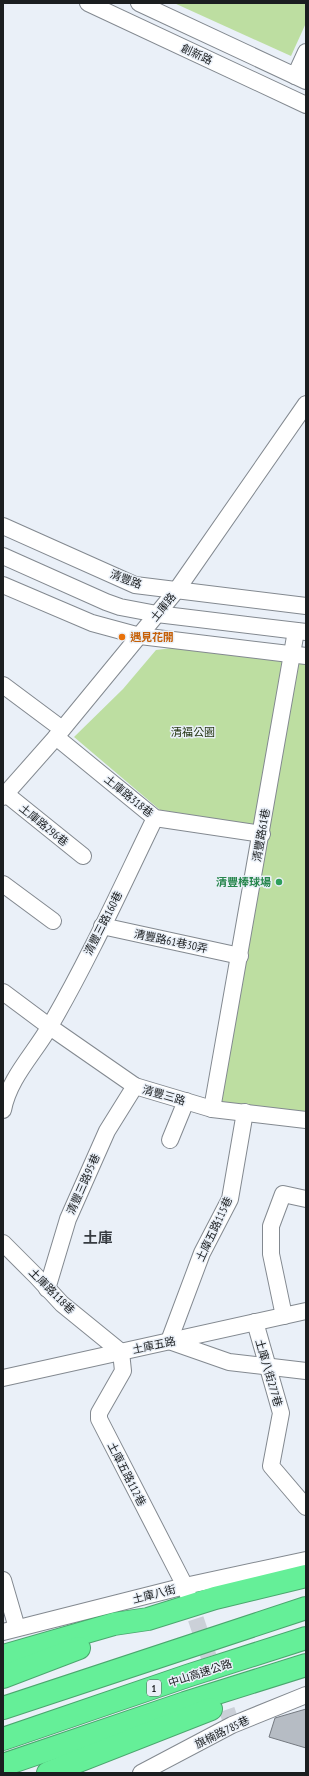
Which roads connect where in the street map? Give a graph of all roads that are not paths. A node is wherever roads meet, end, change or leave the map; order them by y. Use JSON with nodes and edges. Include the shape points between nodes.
{"nodes":[{"id":1,"x":88,"y":3,"type":"edge"},
{"id":2,"x":140,"y":3,"type":"edge"},
{"id":3,"x":306,"y":52,"type":"edge"},
{"id":4,"x":300,"y":79,"type":"edge"},
{"id":5,"x":306,"y":106,"type":"edge"},
{"id":6,"x":306,"y":404,"type":"edge"},
{"id":7,"x":3,"y":526,"type":"edge"},
{"id":8,"x":3,"y":556,"type":"edge"},
{"id":9,"x":3,"y":585,"type":"edge"},
{"id":10,"x":176,"y":591,"type":"junction"},
{"id":11,"x":306,"y":606,"type":"edge"},
{"id":12,"x":157,"y":614,"type":"junction"},
{"id":13,"x":301,"y":632,"type":"edge"},
{"id":14,"x":140,"y":636,"type":"junction"},
{"id":15,"x":299,"y":655,"type":"edge"},
{"id":16,"x":3,"y":685,"type":"edge"},
{"id":17,"x":59,"y":733,"type":"junction"},
{"id":18,"x":4,"y":796,"type":"edge"},
{"id":19,"x":155,"y":818,"type":"junction"},
{"id":20,"x":262,"y":834,"type":"junction"},
{"id":21,"x":83,"y":856,"type":"dead end"},
{"id":22,"x":3,"y":884,"type":"edge"},
{"id":23,"x":53,"y":921,"type":"dead end"},
{"id":24,"x":102,"y":926,"type":"junction"},
{"id":25,"x":240,"y":956,"type":"junction"},
{"id":26,"x":3,"y":992,"type":"edge"},
{"id":27,"x":50,"y":1027,"type":"junction"},
{"id":28,"x":134,"y":1086,"type":"junction"},
{"id":29,"x":186,"y":1101,"type":"junction"},
{"id":30,"x":212,"y":1109,"type":"junction"},
{"id":31,"x":3,"y":1110,"type":"edge"},
{"id":32,"x":245,"y":1112,"type":"junction"},
{"id":33,"x":306,"y":1120,"type":"edge"},
{"id":34,"x":170,"y":1140,"type":"dead end"},
{"id":35,"x":306,"y":1199,"type":"edge"},
{"id":36,"x":3,"y":1244,"type":"edge"},
{"id":37,"x":47,"y":1288,"type":"junction"},
{"id":38,"x":306,"y":1311,"type":"edge"},
{"id":39,"x":284,"y":1316,"type":"junction"},
{"id":40,"x":255,"y":1322,"type":"junction"},
{"id":41,"x":169,"y":1341,"type":"junction"},
{"id":42,"x":121,"y":1352,"type":"junction"},
{"id":43,"x":267,"y":1366,"type":"junction"},
{"id":44,"x":306,"y":1371,"type":"edge"},
{"id":45,"x":3,"y":1378,"type":"edge"},
{"id":46,"x":306,"y":1506,"type":"edge"},
{"id":47,"x":306,"y":1560,"type":"edge"},
{"id":48,"x":306,"y":1576,"type":"edge"},
{"id":49,"x":3,"y":1580,"type":"edge"},
{"id":50,"x":187,"y":1590,"type":"junction"},
{"id":51,"x":306,"y":1608,"type":"edge"},
{"id":52,"x":148,"y":1619,"type":"junction"},
{"id":53,"x":10,"y":1630,"type":"edge"},
{"id":54,"x":306,"y":1638,"type":"edge"},
{"id":55,"x":3,"y":1656,"type":"edge"},
{"id":56,"x":306,"y":1665,"type":"edge"},
{"id":57,"x":306,"y":1674,"type":"edge"},
{"id":58,"x":3,"y":1677,"type":"edge"},
{"id":59,"x":306,"y":1695,"type":"edge"},
{"id":60,"x":3,"y":1708,"type":"edge"},
{"id":61,"x":200,"y":1713,"type":"junction"},
{"id":62,"x":3,"y":1739,"type":"edge"},
{"id":63,"x":3,"y":1765,"type":"edge"},
{"id":64,"x":48,"y":1773,"type":"edge"},
{"id":65,"x":71,"y":1773,"type":"edge"},
{"id":66,"x":141,"y":1773,"type":"edge"}],
"edges":[{"from":1,"to":5,"type":"street","name":"創新路"},
{"from":2,"to":4,"type":"street","name":"創新路"},
{"from":3,"to":4,"type":"street"},
{"from":6,"to":10,"type":"street","name":"土庫路"},
{"from":7,"to":10,"type":"street","name":"清豐路","via":[[135,585]]},
{"from":8,"to":12,"type":"street","via":[[106,602]]},
{"from":9,"to":14,"type":"street","via":[[92,623]]},
{"from":10,"to":11,"type":"street","name":"清豐路"},
{"from":10,"to":12,"type":"street","name":"土庫路"},
{"from":12,"to":13,"type":"street"},
{"from":12,"to":14,"type":"street","name":"土庫路"},
{"from":13,"to":15,"type":"street","name":"清豐路61巷"},
{"from":14,"to":15,"type":"street"},
{"from":14,"to":17,"type":"street","name":"土庫路"},
{"from":15,"to":20,"type":"street","name":"清豐路61巷"},
{"from":16,"to":17,"type":"street","name":"土庫路318巷"},
{"from":17,"to":18,"type":"street","name":"土庫路"},
{"from":17,"to":19,"type":"street","name":"土庫路318巷"},
{"from":18,"to":21,"type":"street","name":"土庫路296巷"},
{"from":19,"to":20,"type":"street","name":"土庫路318巷"},
{"from":19,"to":24,"type":"street","name":"清豐三路160巷"},
{"from":20,"to":25,"type":"street","name":"清豐路61巷"},
{"from":22,"to":23,"type":"street"},
{"from":24,"to":25,"type":"street","name":"清豐路61巷30弄"},
{"from":24,"to":27,"type":"street","name":"清豐三路160巷"},
{"from":25,"to":30,"type":"street","name":"清豐路61巷"},
{"from":26,"to":27,"type":"street","name":"清豐三路"},
{"from":27,"to":28,"type":"street","name":"清豐三路"},
{"from":27,"to":31,"type":"street","name":"清豐三路160巷","via":[[11,1085]]},
{"from":28,"to":29,"type":"street","name":"清豐三路"},
{"from":28,"to":37,"type":"street","name":"清豐三路95巷","via":[[107,1130],[68,1219]]},
{"from":29,"to":30,"type":"street","name":"清豐三路"},
{"from":29,"to":34,"type":"street"},
{"from":30,"to":32,"type":"street","name":"清豐三路"},
{"from":32,"to":33,"type":"street","name":"清豐三路"},
{"from":32,"to":41,"type":"street","name":"土庫五路115巷","via":[[230,1199],[202,1253]]},
{"from":35,"to":39,"type":"street","via":[[283,1194],[271,1226],[270,1254]]},
{"from":36,"to":37,"type":"street","name":"土庫路118巷"},
{"from":37,"to":42,"type":"street","name":"土庫路118巷","via":[[62,1304]]},
{"from":38,"to":39,"type":"street","name":"土庫五路"},
{"from":39,"to":40,"type":"street","name":"土庫五路"},
{"from":40,"to":41,"type":"street","name":"土庫五路"},
{"from":40,"to":43,"type":"street","name":"土庫八街277巷"},
{"from":41,"to":42,"type":"street","name":"土庫五路"},
{"from":41,"to":43,"type":"street","via":[[229,1362]]},
{"from":42,"to":45,"type":"street","name":"土庫五路"},
{"from":42,"to":50,"type":"street","name":"土庫五路112巷","via":[[123,1371],[99,1413],[99,1419]]},
{"from":43,"to":44,"type":"street"},
{"from":43,"to":46,"type":"street","name":"土庫八街277巷","via":[[281,1413],[272,1466]]},
{"from":47,"to":50,"type":"street","name":"土庫八街"},
{"from":48,"to":52,"type":"highway","via":[[216,1598]]},
{"from":49,"to":53,"type":"street"},
{"from":50,"to":53,"type":"street","name":"土庫八街"},
{"from":51,"to":60,"type":"highway"},
{"from":52,"to":55,"type":"highway","via":[[114,1624]]},
{"from":52,"to":58,"type":"highway","via":[[111,1636]]},
{"from":54,"to":62,"type":"highway","name":"中山高速公路","number":"1"},
{"from":56,"to":63,"type":"highway"},
{"from":57,"to":61,"type":"highway"},
{"from":59,"to":66,"type":"street","name":"旗楠路785巷","via":[[232,1725]]},
{"from":61,"to":64,"type":"highway"},
{"from":61,"to":65,"type":"highway"}]}
